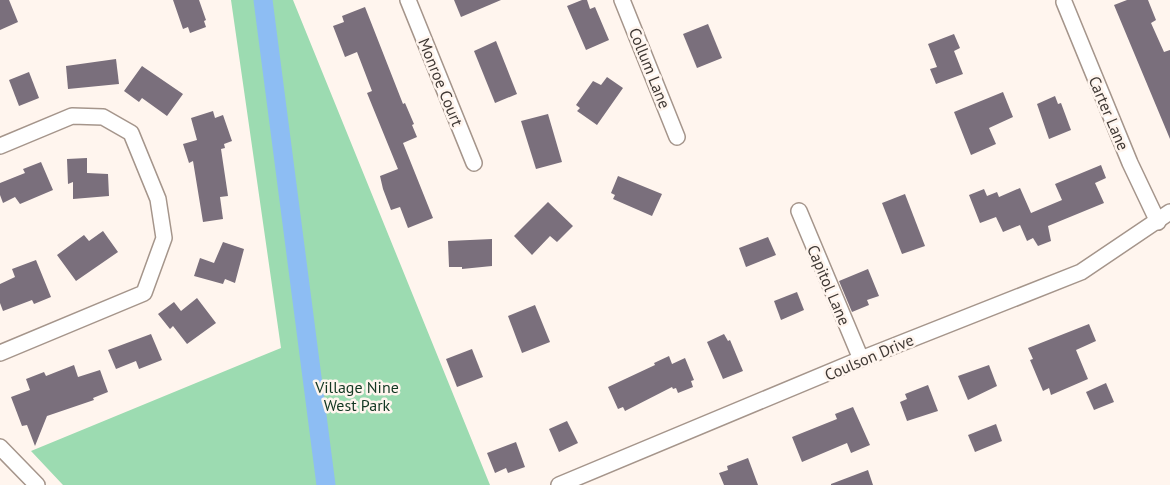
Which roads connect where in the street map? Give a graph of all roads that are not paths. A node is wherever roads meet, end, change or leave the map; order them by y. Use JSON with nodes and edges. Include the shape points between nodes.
{"nodes":[{"id":1,"x":408,"y":0,"type":"edge"},
{"id":2,"x":622,"y":0,"type":"edge"},
{"id":3,"x":1064,"y":2,"type":"dead end"},
{"id":4,"x":677,"y":137,"type":"dead end"},
{"id":5,"x":0,"y":146,"type":"edge"},
{"id":6,"x":474,"y":163,"type":"dead end"},
{"id":7,"x":799,"y":211,"type":"dead end"},
{"id":8,"x":1170,"y":212,"type":"edge"},
{"id":9,"x":1158,"y":222,"type":"junction"},
{"id":10,"x":0,"y":353,"type":"edge"},
{"id":11,"x":861,"y":359,"type":"junction"},
{"id":12,"x":0,"y":446,"type":"edge"},
{"id":13,"x":37,"y":485,"type":"edge"},
{"id":14,"x":560,"y":485,"type":"edge"}],
"edges":[{"from":1,"to":6,"type":"street","name":"Monroe Court"},
{"from":2,"to":4,"type":"street","name":"Collum Lane"},
{"from":3,"to":9,"type":"street","name":"Carter Lane","via":[[1126,155]]},
{"from":5,"to":10,"type":"street","via":[[72,116],[103,117],[131,133],[158,199],[164,238],[144,293]]},
{"from":7,"to":11,"type":"street","name":"Capitol Lane"},
{"from":8,"to":9,"type":"street","name":"Coulson Drive"},
{"from":9,"to":11,"type":"street","name":"Coulson Drive","via":[[1081,272]]},
{"from":11,"to":14,"type":"street","name":"Coulson Drive"},
{"from":12,"to":13,"type":"street"}]}
